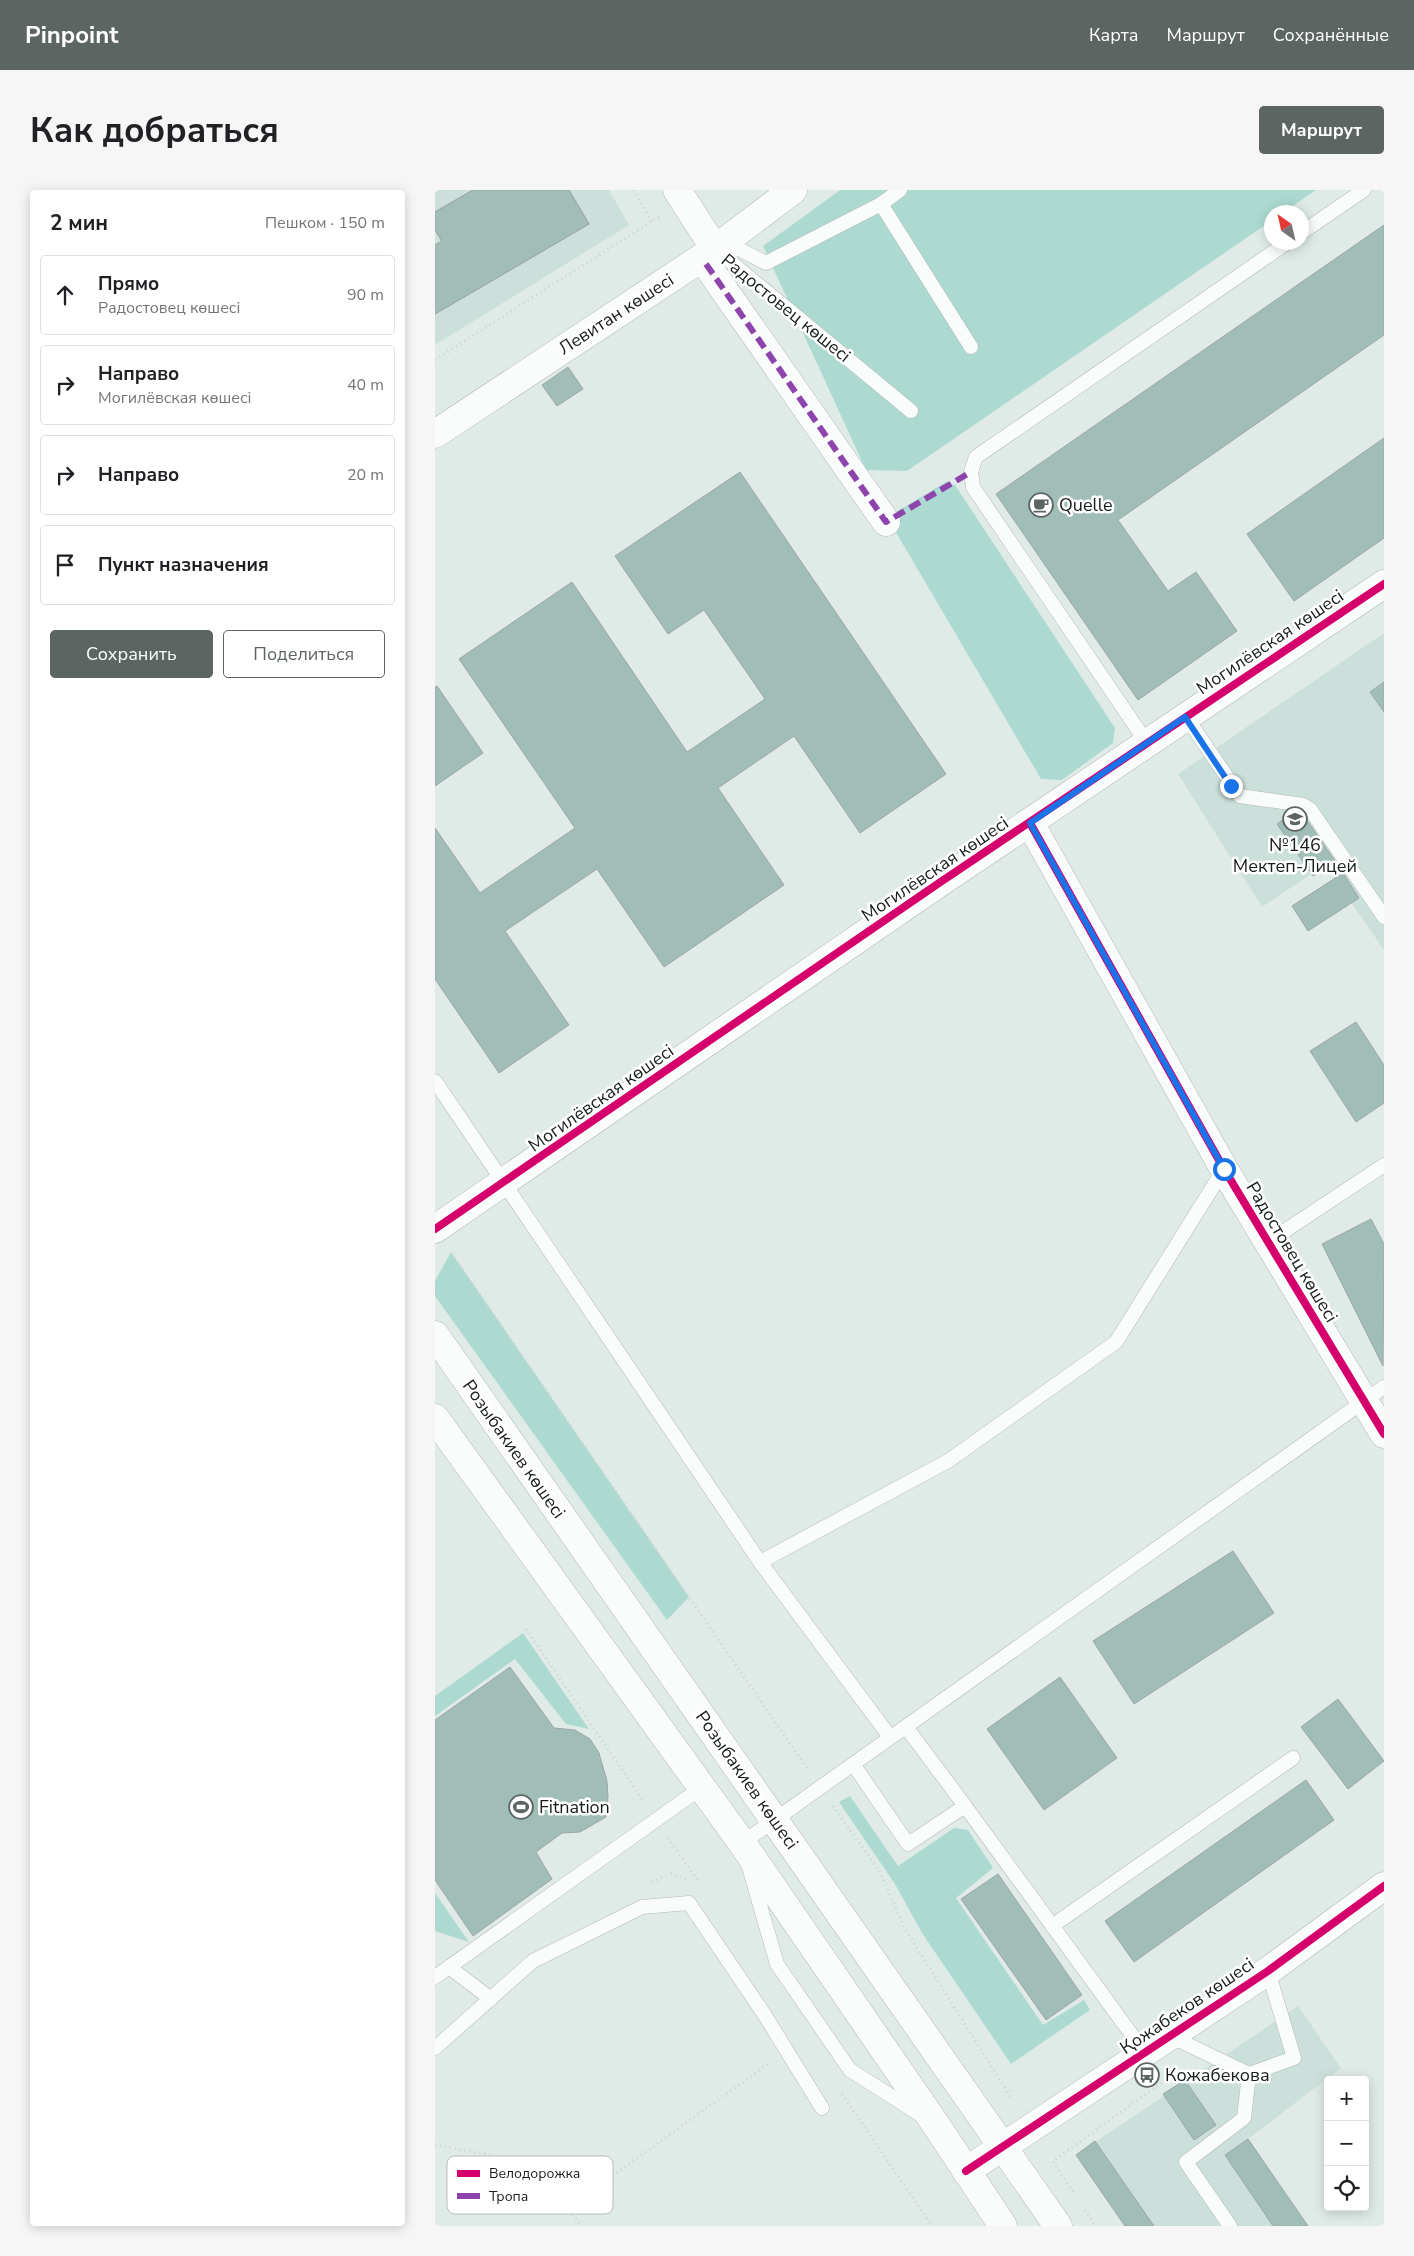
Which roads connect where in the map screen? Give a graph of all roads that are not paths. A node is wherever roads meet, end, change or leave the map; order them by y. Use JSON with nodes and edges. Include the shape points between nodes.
{"nodes":[{"id":1,"x":793,"y":190,"type":"edge"},
{"id":2,"x":900,"y":190,"type":"edge"},
{"id":3,"x":1364,"y":190,"type":"edge"},
{"id":4,"x":680,"y":194,"type":"edge"},
{"id":5,"x":881,"y":204,"type":"junction"},
{"id":6,"x":1309,"y":228,"type":"edge"},
{"id":7,"x":1276,"y":250,"type":"edge"},
{"id":8,"x":716,"y":251,"type":"junction"},
{"id":9,"x":971,"y":347,"type":"dead end"},
{"id":10,"x":911,"y":410,"type":"dead end"},
{"id":11,"x":435,"y":434,"type":"edge"},
{"id":12,"x":886,"y":522,"type":"dead end"},
{"id":13,"x":1384,"y":584,"type":"edge"},
{"id":14,"x":1185,"y":717,"type":"junction"},
{"id":15,"x":1147,"y":743,"type":"junction"},
{"id":16,"x":1030,"y":823,"type":"junction"},
{"id":17,"x":1384,"y":917,"type":"edge"},
{"id":18,"x":435,"y":1081,"type":"edge"},
{"id":19,"x":1384,"y":1165,"type":"edge"},
{"id":20,"x":1224,"y":1169,"type":"junction"},
{"id":21,"x":505,"y":1182,"type":"junction"},
{"id":22,"x":435,"y":1229,"type":"edge"},
{"id":23,"x":1268,"y":1242,"type":"junction"},
{"id":24,"x":435,"y":1335,"type":"edge"},
{"id":25,"x":1374,"y":1394,"type":"edge"},
{"id":26,"x":435,"y":1418,"type":"edge"},
{"id":27,"x":435,"y":1434,"type":"edge"},
{"id":28,"x":1384,"y":1434,"type":"edge"},
{"id":29,"x":460,"y":1452,"type":"junction"},
{"id":30,"x":760,"y":1562,"type":"junction"},
{"id":31,"x":906,"y":1727,"type":"junction"},
{"id":32,"x":890,"y":1737,"type":"junction"},
{"id":33,"x":1293,"y":1758,"type":"dead end"},
{"id":34,"x":853,"y":1764,"type":"junction"},
{"id":35,"x":701,"y":1786,"type":"junction"},
{"id":36,"x":965,"y":1806,"type":"junction"},
{"id":37,"x":775,"y":1820,"type":"junction"},
{"id":38,"x":742,"y":1843,"type":"junction"},
{"id":39,"x":1384,"y":1886,"type":"edge"},
{"id":40,"x":1052,"y":1926,"type":"junction"},
{"id":41,"x":449,"y":1967,"type":"junction"},
{"id":42,"x":1268,"y":1971,"type":"junction"},
{"id":43,"x":435,"y":1977,"type":"edge"},
{"id":44,"x":491,"y":1999,"type":"junction"},
{"id":45,"x":1170,"y":2036,"type":"junction"},
{"id":46,"x":435,"y":2048,"type":"edge"},
{"id":47,"x":1145,"y":2053,"type":"junction"},
{"id":48,"x":1249,"y":2074,"type":"junction"},
{"id":49,"x":822,"y":2108,"type":"dead end"},
{"id":50,"x":936,"y":2125,"type":"junction"},
{"id":51,"x":1004,"y":2147,"type":"junction"},
{"id":52,"x":966,"y":2171,"type":"junction"},
{"id":53,"x":1002,"y":2225,"type":"edge"},
{"id":54,"x":1058,"y":2226,"type":"edge"},
{"id":55,"x":1229,"y":2226,"type":"edge"}],
"edges":[{"from":1,"to":8,"type":"street","name":"Левитан көшесі"},
{"from":2,"to":5,"type":"lane"},
{"from":3,"to":6,"type":"lane"},
{"from":4,"to":8,"type":"street","name":"Радостовец көшесі"},
{"from":5,"to":8,"type":"lane","via":[[766,263],[733,246]]},
{"from":5,"to":9,"type":"lane"},
{"from":7,"to":15,"type":"lane","via":[[976,458],[971,472],[973,487]]},
{"from":8,"to":10,"type":"lane","name":"Радостовец көшесі"},
{"from":8,"to":11,"type":"street","name":"Левитан көшесі"},
{"from":8,"to":12,"type":"street","name":"Радостовец көшесі"},
{"from":13,"to":14,"type":"street","name":"Могилёвская көшесі"},
{"from":14,"to":15,"type":"street","name":"Могилёвская көшесі"},
{"from":14,"to":17,"type":"lane","via":[[1240,796],[1303,805],[1310,809]]},
{"from":15,"to":16,"type":"street","name":"Могилёвская көшесі"},
{"from":16,"to":20,"type":"street","name":"Радостовец көшесі"},
{"from":16,"to":21,"type":"street","name":"Могилёвская көшесі"},
{"from":18,"to":21,"type":"lane"},
{"from":19,"to":23,"type":"lane"},
{"from":20,"to":23,"type":"street","name":"Радостовец көшесі"},
{"from":20,"to":30,"type":"lane","via":[[1117,1342],[948,1461]]},
{"from":21,"to":22,"type":"street","name":"Могилёвская көшесі"},
{"from":21,"to":30,"type":"lane"},
{"from":23,"to":25,"type":"street","name":"Радостовец көшесі"},
{"from":24,"to":37,"type":"street","name":"Розыбакиев көшесі"},
{"from":25,"to":28,"type":"street","name":"Радостовец көшесі"},
{"from":25,"to":31,"type":"lane"},
{"from":26,"to":29,"type":"street"},
{"from":27,"to":29,"type":"lane"},
{"from":29,"to":35,"type":"street"},
{"from":30,"to":32,"type":"lane"},
{"from":31,"to":32,"type":"lane"},
{"from":31,"to":36,"type":"lane"},
{"from":32,"to":34,"type":"lane"},
{"from":33,"to":40,"type":"lane"},
{"from":34,"to":36,"type":"lane","via":[[908,1844]]},
{"from":34,"to":37,"type":"lane"},
{"from":35,"to":38,"type":"street"},
{"from":35,"to":41,"type":"lane"},
{"from":36,"to":40,"type":"lane"},
{"from":37,"to":38,"type":"lane"},
{"from":37,"to":51,"type":"street","name":"Розыбакиев көшесі"},
{"from":38,"to":50,"type":"street"},
{"from":38,"to":50,"type":"lane","via":[[777,1964],[850,2070]]},
{"from":39,"to":42,"type":"street","name":"Қожабеков көшесі"},
{"from":40,"to":47,"type":"lane"},
{"from":41,"to":43,"type":"lane"},
{"from":41,"to":44,"type":"lane"},
{"from":42,"to":45,"type":"street","name":"Қожабеков көшесі"},
{"from":42,"to":48,"type":"lane","via":[[1294,2058]]},
{"from":44,"to":46,"type":"lane"},
{"from":44,"to":49,"type":"lane","via":[[533,1961],[642,1907],[689,1904]]},
{"from":45,"to":47,"type":"street","name":"Қожабеков көшесі"},
{"from":45,"to":48,"type":"lane"},
{"from":47,"to":51,"type":"street","name":"Қожабеков көшесі"},
{"from":48,"to":55,"type":"lane","via":[[1243,2118],[1186,2162]]},
{"from":50,"to":52,"type":"street"},
{"from":51,"to":52,"type":"street","name":"Қожабеков көшесі"},
{"from":51,"to":54,"type":"street","name":"Розыбакиев көшесі"},
{"from":52,"to":53,"type":"street"}]}
